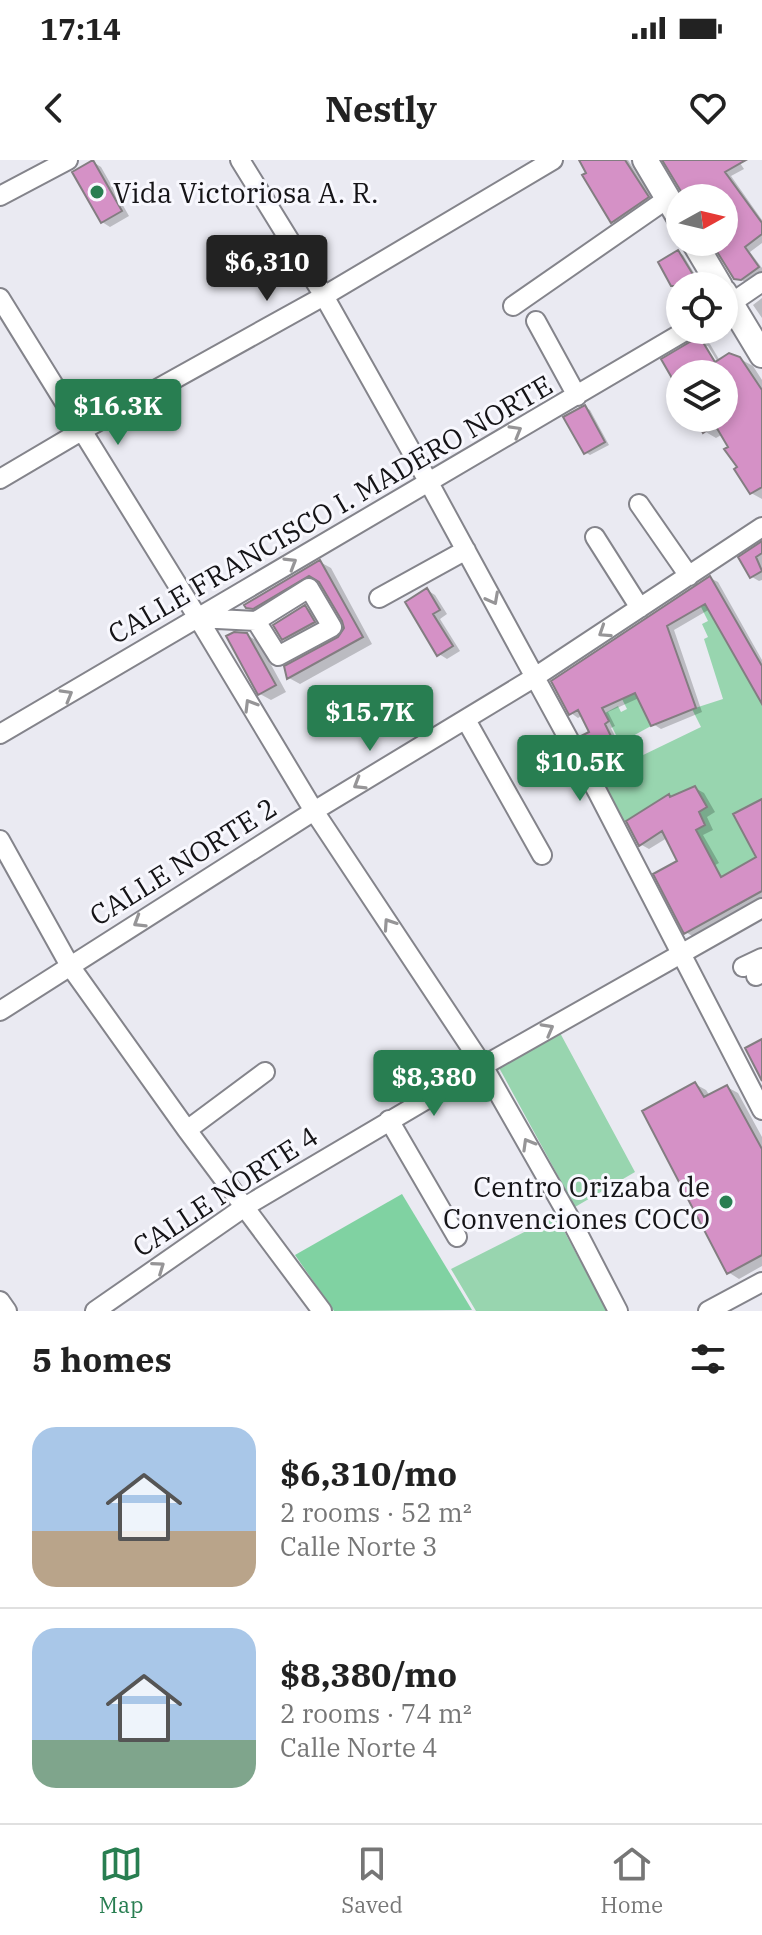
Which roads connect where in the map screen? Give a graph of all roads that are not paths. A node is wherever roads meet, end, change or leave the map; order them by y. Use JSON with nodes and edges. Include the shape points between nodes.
{"nodes":[{"id":1,"x":68,"y":160,"type":"edge"},
{"id":2,"x":240,"y":160,"type":"edge"},
{"id":3,"x":553,"y":160,"type":"edge"},
{"id":4,"x":645,"y":160,"type":"edge"},
{"id":5,"x":666,"y":195,"type":"edge"},
{"id":6,"x":0,"y":196,"type":"edge"},
{"id":7,"x":666,"y":214,"type":"edge"},
{"id":8,"x":762,"y":282,"type":"edge"},
{"id":9,"x":738,"y":292,"type":"edge"},
{"id":10,"x":324,"y":296,"type":"junction"},
{"id":11,"x":0,"y":298,"type":"edge"},
{"id":12,"x":513,"y":306,"type":"dead end"},
{"id":13,"x":738,"y":317,"type":"edge"},
{"id":14,"x":536,"y":321,"type":"dead end"},
{"id":15,"x":666,"y":343,"type":"edge"},
{"id":16,"x":762,"y":355,"type":"edge"},
{"id":17,"x":577,"y":396,"type":"junction"},
{"id":18,"x":83,"y":430,"type":"junction"},
{"id":19,"x":0,"y":479,"type":"edge"},
{"id":20,"x":428,"y":481,"type":"junction"},
{"id":21,"x":639,"y":504,"type":"dead end"},
{"id":22,"x":762,"y":527,"type":"edge"},
{"id":23,"x":595,"y":537,"type":"dead end"},
{"id":24,"x":466,"y":550,"type":"junction"},
{"id":25,"x":689,"y":576,"type":"junction"},
{"id":26,"x":379,"y":598,"type":"dead end"},
{"id":27,"x":640,"y":608,"type":"junction"},
{"id":28,"x":198,"y":618,"type":"junction"},
{"id":29,"x":256,"y":621,"type":"dead end"},
{"id":30,"x":535,"y":677,"type":"junction"},
{"id":31,"x":466,"y":720,"type":"junction"},
{"id":32,"x":0,"y":734,"type":"edge"},
{"id":33,"x":314,"y":811,"type":"junction"},
{"id":34,"x":0,"y":840,"type":"edge"},
{"id":35,"x":542,"y":855,"type":"dead end"},
{"id":36,"x":762,"y":908,"type":"edge"},
{"id":37,"x":680,"y":954,"type":"junction"},
{"id":38,"x":762,"y":958,"type":"edge"},
{"id":39,"x":70,"y":966,"type":"junction"},
{"id":40,"x":754,"y":972,"type":"edge"},
{"id":41,"x":0,"y":1011,"type":"edge"},
{"id":42,"x":483,"y":1066,"type":"junction"},
{"id":43,"x":265,"y":1072,"type":"dead end"},
{"id":44,"x":762,"y":1110,"type":"edge"},
{"id":45,"x":389,"y":1120,"type":"junction"},
{"id":46,"x":187,"y":1130,"type":"junction"},
{"id":47,"x":246,"y":1206,"type":"junction"},
{"id":48,"x":457,"y":1237,"type":"dead end"},
{"id":49,"x":762,"y":1282,"type":"edge"},
{"id":50,"x":0,"y":1301,"type":"edge"},
{"id":51,"x":740,"y":1303,"type":"edge"},
{"id":52,"x":7,"y":1311,"type":"edge"},
{"id":53,"x":95,"y":1311,"type":"edge"},
{"id":54,"x":322,"y":1311,"type":"edge"},
{"id":55,"x":618,"y":1311,"type":"edge"},
{"id":56,"x":708,"y":1311,"type":"edge"}],
"edges":[{"from":1,"to":6,"type":"street"},
{"from":2,"to":10,"type":"street"},
{"from":3,"to":10,"type":"street"},
{"from":4,"to":5,"type":"main road"},
{"from":7,"to":12,"type":"street"},
{"from":8,"to":9,"type":"street"},
{"from":10,"to":18,"type":"street"},
{"from":10,"to":20,"type":"street"},
{"from":11,"to":18,"type":"street"},
{"from":13,"to":16,"type":"main road"},
{"from":14,"to":17,"type":"street"},
{"from":15,"to":17,"type":"street","name":"CALLE FRANCISCO I. MADERO NORTE"},
{"from":20,"to":17,"type":"street","name":"CALLE FRANCISCO I. MADERO NORTE","one_way":true},
{"from":18,"to":19,"type":"street"},
{"from":18,"to":28,"type":"street"},
{"from":20,"to":24,"type":"street"},
{"from":28,"to":20,"type":"street","name":"CALLE FRANCISCO I. MADERO NORTE","one_way":true},
{"from":21,"to":25,"type":"street"},
{"from":22,"to":25,"type":"street","name":"CALLE NORTE 2"},
{"from":23,"to":27,"type":"street"},
{"from":24,"to":26,"type":"street"},
{"from":24,"to":30,"type":"street","one_way":true},
{"from":25,"to":27,"type":"street","name":"CALLE NORTE 2"},
{"from":27,"to":30,"type":"street","name":"CALLE NORTE 2","one_way":true},
{"from":28,"to":29,"type":"street"},
{"from":32,"to":28,"type":"street","name":"CALLE FRANCISCO I. MADERO NORTE","one_way":true},
{"from":33,"to":28,"type":"street","one_way":true},
{"from":30,"to":31,"type":"street","name":"CALLE NORTE 2"},
{"from":30,"to":37,"type":"street"},
{"from":31,"to":33,"type":"street","name":"CALLE NORTE 2","one_way":true},
{"from":31,"to":35,"type":"street"},
{"from":33,"to":39,"type":"street","name":"CALLE NORTE 2","one_way":true},
{"from":42,"to":33,"type":"street","one_way":true},
{"from":34,"to":39,"type":"street"},
{"from":36,"to":37,"type":"street","name":"CALLE NORTE 4"},
{"from":42,"to":37,"type":"street","name":"CALLE NORTE 4","one_way":true},
{"from":37,"to":44,"type":"street"},
{"from":38,"to":40,"type":"street"},
{"from":39,"to":41,"type":"street","name":"CALLE NORTE 2"},
{"from":39,"to":46,"type":"street"},
{"from":42,"to":45,"type":"street","name":"CALLE NORTE 4"},
{"from":55,"to":42,"type":"street","one_way":true},
{"from":43,"to":46,"type":"street"},
{"from":45,"to":47,"type":"street","name":"CALLE NORTE 4"},
{"from":45,"to":48,"type":"street"},
{"from":46,"to":47,"type":"street"},
{"from":53,"to":47,"type":"street","name":"CALLE NORTE 4","one_way":true},
{"from":47,"to":54,"type":"street"},
{"from":49,"to":51,"type":"street"},
{"from":50,"to":52,"type":"street"},
{"from":51,"to":56,"type":"street"}]}
